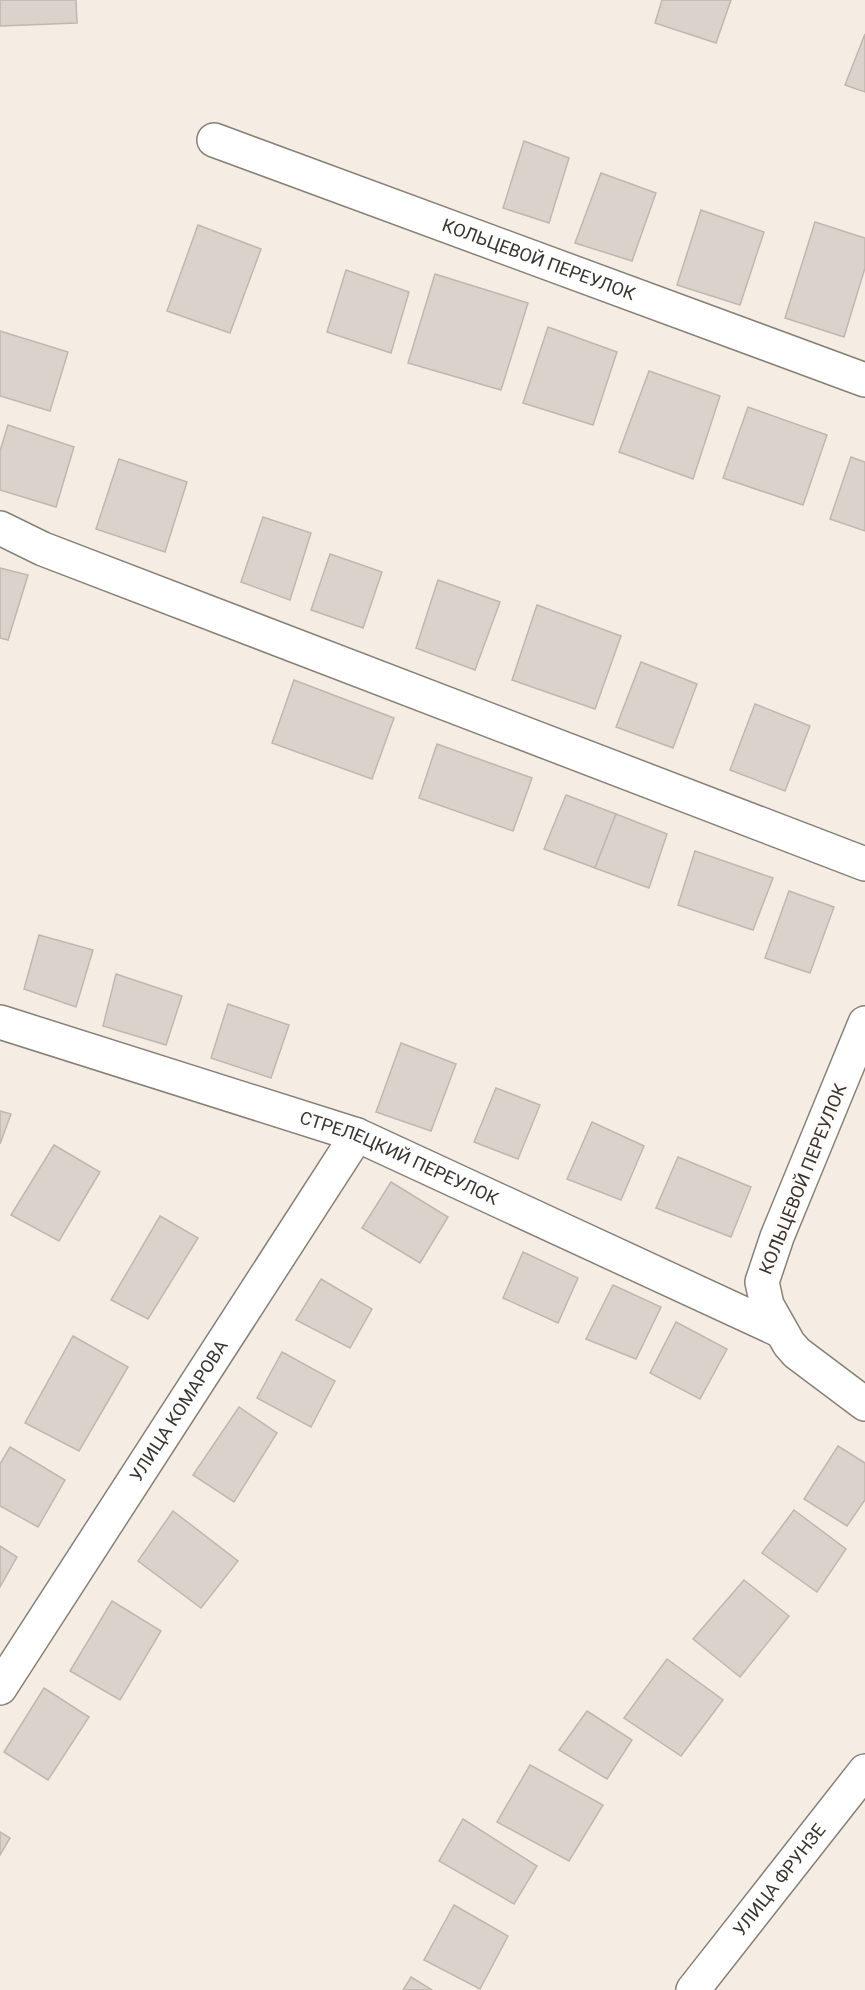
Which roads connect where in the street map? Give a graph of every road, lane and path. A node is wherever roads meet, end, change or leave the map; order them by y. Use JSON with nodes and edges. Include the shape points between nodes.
{"nodes":[{"id":1,"x":214,"y":140,"type":"dead end"},
{"id":2,"x":865,"y":380,"type":"edge"},
{"id":3,"x":0,"y":528,"type":"edge"},
{"id":4,"x":865,"y":864,"type":"edge"},
{"id":5,"x":0,"y":1022,"type":"edge"},
{"id":6,"x":865,"y":1023,"type":"edge"},
{"id":7,"x":357,"y":1135,"type":"junction"},
{"id":8,"x":781,"y":1331,"type":"junction"},
{"id":9,"x":865,"y":1404,"type":"edge"},
{"id":10,"x":0,"y":1688,"type":"edge"},
{"id":11,"x":865,"y":1771,"type":"edge"},
{"id":12,"x":693,"y":1990,"type":"edge"}],
"edges":[{"from":1,"to":2,"type":"street","name":"КОЛЬЦЕВОЙ ПЕРЕУЛОК"},
{"from":3,"to":4,"type":"street","via":[[43,549]]},
{"from":5,"to":7,"type":"street","name":"СТРЕЛЕЦКИЙ ПЕРЕУЛОК"},
{"from":6,"to":8,"type":"street","name":"КОЛЬЦЕВОЙ ПЕРЕУЛОК","via":[[762,1282],[767,1305]]},
{"from":7,"to":8,"type":"street","name":"СТРЕЛЕЦКИЙ ПЕРЕУЛОК"},
{"from":7,"to":10,"type":"street","name":"УЛИЦА КОМАРОВА"},
{"from":8,"to":9,"type":"street","name":"КОЛЬЦЕВОЙ ПЕРЕУЛОК","via":[[797,1353]]},
{"from":11,"to":12,"type":"street","name":"УЛИЦА ФРУНЗЕ"}]}
